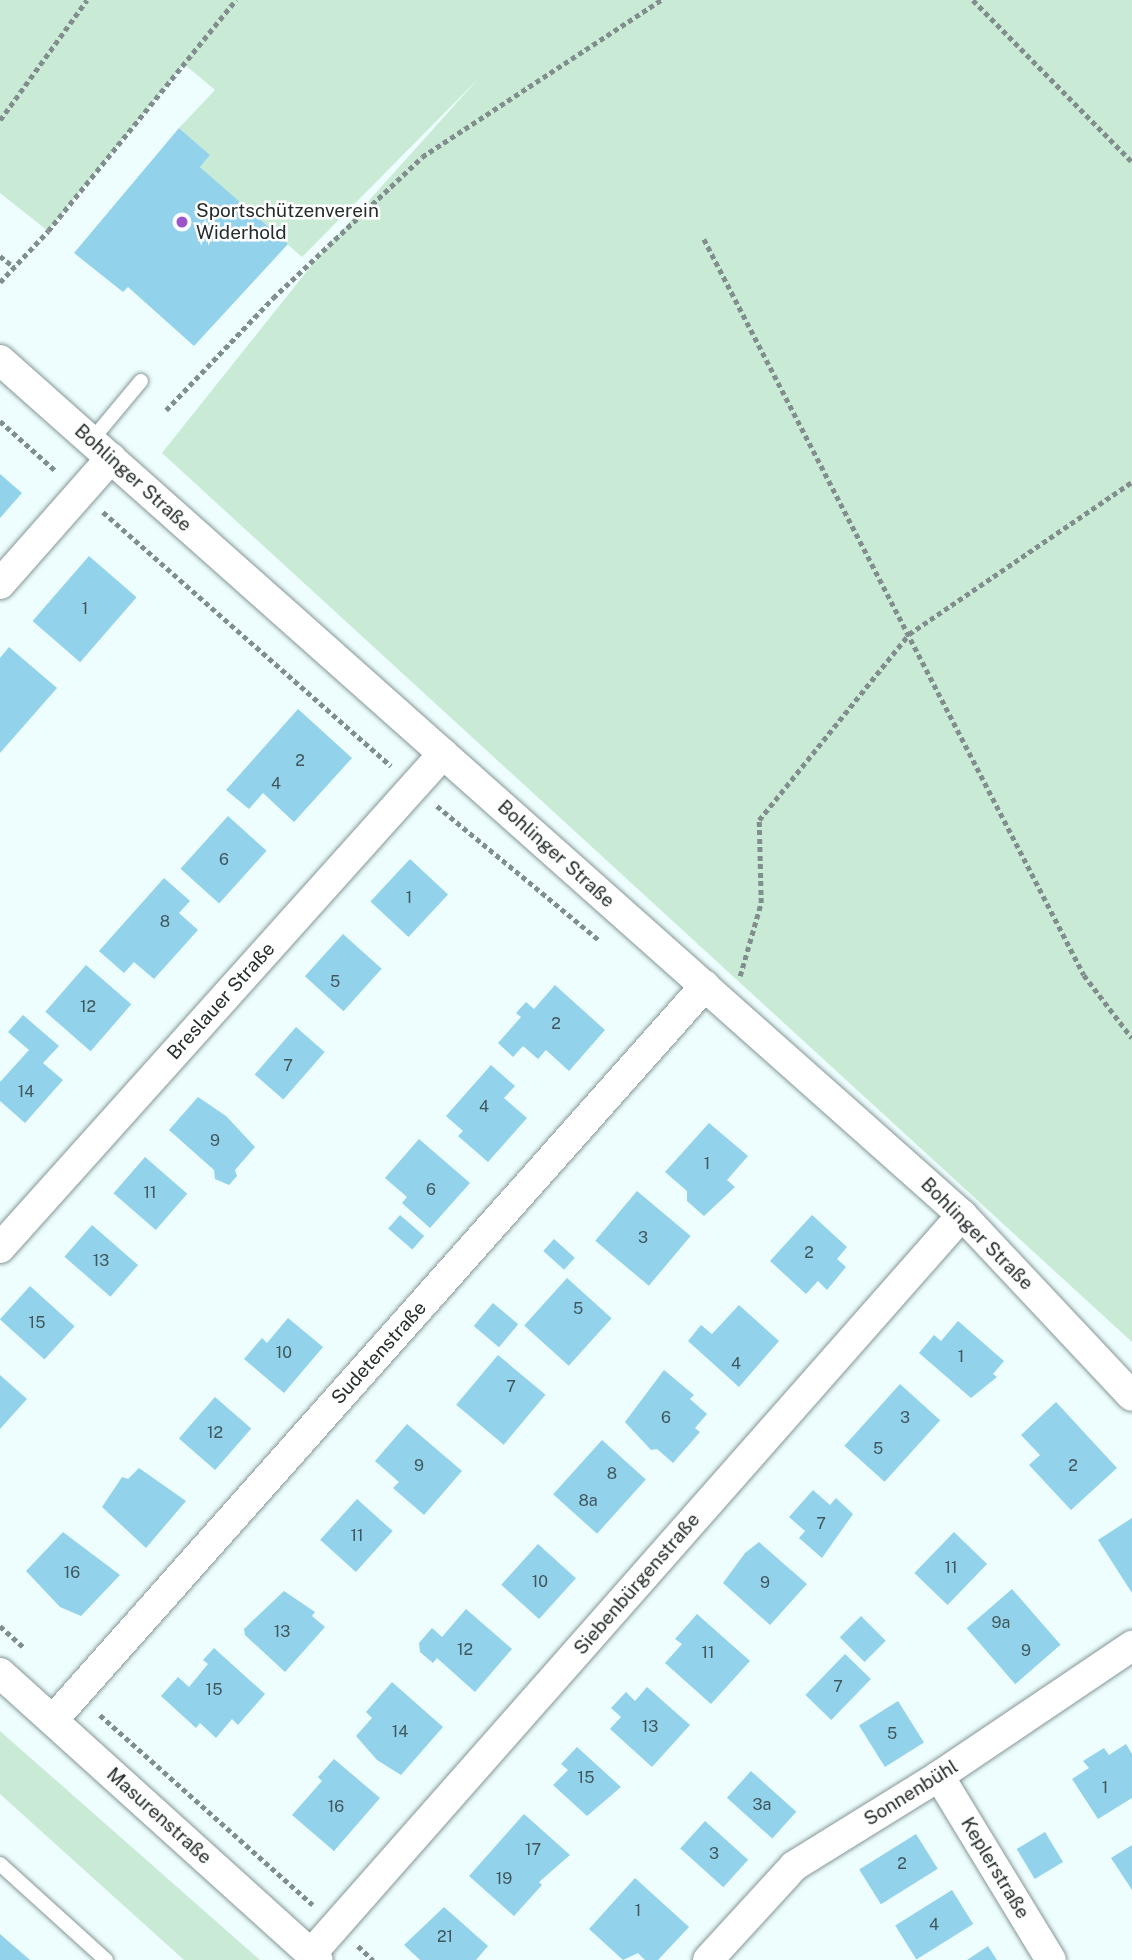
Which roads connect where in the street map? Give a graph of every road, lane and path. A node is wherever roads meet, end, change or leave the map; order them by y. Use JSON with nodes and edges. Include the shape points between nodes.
{"nodes":[{"id":1,"x":88,"y":0,"type":"edge"},
{"id":2,"x":236,"y":0,"type":"edge"},
{"id":3,"x":661,"y":0,"type":"edge"},
{"id":4,"x":973,"y":0,"type":"edge"},
{"id":5,"x":0,"y":120,"type":"edge"},
{"id":6,"x":1132,"y":162,"type":"edge"},
{"id":7,"x":704,"y":239,"type":"dead end"},
{"id":8,"x":0,"y":256,"type":"edge"},
{"id":9,"x":14,"y":267,"type":"junction"},
{"id":10,"x":0,"y":282,"type":"edge"},
{"id":11,"x":0,"y":360,"type":"edge"},
{"id":12,"x":141,"y":381,"type":"dead end"},
{"id":13,"x":166,"y":410,"type":"dead end"},
{"id":14,"x":0,"y":421,"type":"edge"},
{"id":15,"x":101,"y":450,"type":"junction"},
{"id":16,"x":1132,"y":482,"type":"edge"},
{"id":17,"x":81,"y":492,"type":"junction"},
{"id":18,"x":0,"y":584,"type":"edge"},
{"id":19,"x":909,"y":634,"type":"junction"},
{"id":20,"x":443,"y":754,"type":"junction"},
{"id":21,"x":413,"y":786,"type":"junction"},
{"id":22,"x":605,"y":945,"type":"dead end"},
{"id":23,"x":705,"y":986,"type":"junction"},
{"id":24,"x":729,"y":1007,"type":"junction"},
{"id":25,"x":1132,"y":1038,"type":"edge"},
{"id":26,"x":962,"y":1215,"type":"junction"},
{"id":27,"x":0,"y":1248,"type":"edge"},
{"id":28,"x":1132,"y":1396,"type":"edge"},
{"id":29,"x":0,"y":1626,"type":"edge"},
{"id":30,"x":1132,"y":1646,"type":"edge"},
{"id":31,"x":29,"y":1652,"type":"dead end"},
{"id":32,"x":0,"y":1673,"type":"edge"},
{"id":33,"x":78,"y":1691,"type":"junction"},
{"id":34,"x":53,"y":1720,"type":"junction"},
{"id":35,"x":939,"y":1776,"type":"junction"},
{"id":36,"x":0,"y":1864,"type":"edge"},
{"id":37,"x":336,"y":1926,"type":"junction"},
{"id":38,"x":315,"y":1957,"type":"edge"},
{"id":39,"x":106,"y":1960,"type":"edge"},
{"id":40,"x":373,"y":1960,"type":"edge"},
{"id":41,"x":708,"y":1960,"type":"edge"},
{"id":42,"x":1051,"y":1960,"type":"edge"}],
"edges":[{"from":1,"to":5,"type":"path"},
{"from":2,"to":9,"type":"path"},
{"from":3,"to":13,"type":"path","via":[[422,158],[273,298]]},
{"from":4,"to":6,"type":"path"},
{"from":7,"to":19,"type":"path"},
{"from":8,"to":9,"type":"path"},
{"from":9,"to":10,"type":"path"},
{"from":11,"to":15,"type":"street","name":"Bohlinger Straße"},
{"from":12,"to":15,"type":"lane"},
{"from":14,"to":17,"type":"path"},
{"from":15,"to":17,"type":"street"},
{"from":15,"to":20,"type":"street","name":"Bohlinger Straße"},
{"from":16,"to":19,"type":"path"},
{"from":17,"to":18,"type":"street"},
{"from":17,"to":21,"type":"path"},
{"from":19,"to":24,"type":"path","via":[[759,820],[761,903],[752,945]]},
{"from":19,"to":25,"type":"path","via":[[1084,975]]},
{"from":20,"to":21,"type":"street","name":"Breslauer Straße"},
{"from":20,"to":23,"type":"street","name":"Bohlinger Straße"},
{"from":21,"to":22,"type":"path"},
{"from":21,"to":27,"type":"street","name":"Breslauer Straße"},
{"from":23,"to":24,"type":"street","name":"Bohlinger Straße"},
{"from":23,"to":33,"type":"street","name":"Sudetenstraße"},
{"from":24,"to":26,"type":"street","name":"Bohlinger Straße"},
{"from":26,"to":28,"type":"street","name":"Bohlinger Straße"},
{"from":26,"to":37,"type":"street","name":"Siebenbürgenstraße"},
{"from":29,"to":31,"type":"path"},
{"from":30,"to":35,"type":"street","name":"Sonnenbühl"},
{"from":32,"to":34,"type":"street","name":"Masurenstraße"},
{"from":33,"to":34,"type":"street","name":"Sudetenstraße"},
{"from":33,"to":37,"type":"path"},
{"from":34,"to":38,"type":"street","name":"Masurenstraße"},
{"from":35,"to":41,"type":"street","name":"Sonnenbühl","via":[[794,1866]]},
{"from":35,"to":42,"type":"street","name":"Keplerstraße"},
{"from":36,"to":39,"type":"lane"},
{"from":37,"to":38,"type":"street","name":"Siebenbürgenstraße"},
{"from":37,"to":40,"type":"path"}]}
